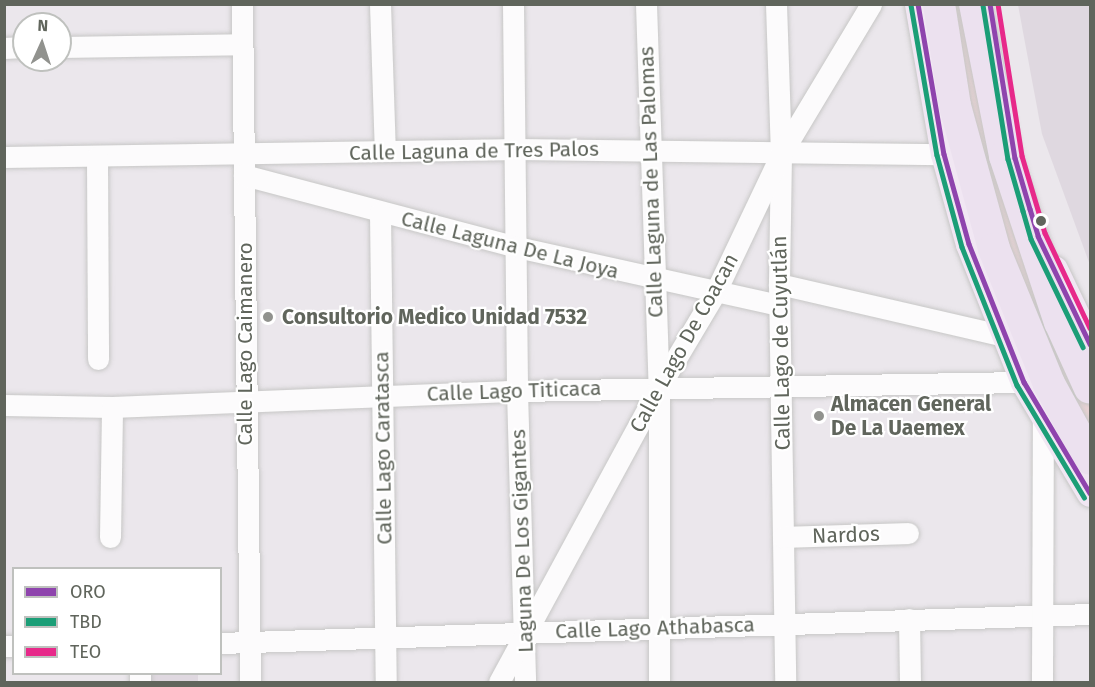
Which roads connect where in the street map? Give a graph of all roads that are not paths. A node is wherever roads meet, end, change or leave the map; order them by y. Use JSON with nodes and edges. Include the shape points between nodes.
{"nodes":[{"id":1,"x":242,"y":4,"type":"edge"},
{"id":2,"x":380,"y":4,"type":"edge"},
{"id":3,"x":513,"y":4,"type":"edge"},
{"id":4,"x":646,"y":4,"type":"edge"},
{"id":5,"x":776,"y":4,"type":"edge"},
{"id":6,"x":871,"y":4,"type":"edge"},
{"id":7,"x":975,"y":4,"type":"edge"},
{"id":8,"x":990,"y":4,"type":"edge"},
{"id":9,"x":929,"y":8,"type":"edge"},
{"id":10,"x":242,"y":44,"type":"junction"},
{"id":11,"x":72,"y":47,"type":"edge"},
{"id":12,"x":516,"y":149,"type":"junction"},
{"id":13,"x":649,"y":149,"type":"junction"},
{"id":14,"x":385,"y":151,"type":"junction"},
{"id":15,"x":781,"y":154,"type":"junction"},
{"id":16,"x":944,"y":154,"type":"junction"},
{"id":17,"x":4,"y":157,"type":"edge"},
{"id":18,"x":97,"y":157,"type":"junction"},
{"id":19,"x":243,"y":165,"type":"junction"},
{"id":20,"x":380,"y":213,"type":"junction"},
{"id":21,"x":517,"y":247,"type":"junction"},
{"id":22,"x":653,"y":279,"type":"junction"},
{"id":23,"x":779,"y":284,"type":"junction"},
{"id":24,"x":715,"y":294,"type":"junction"},
{"id":25,"x":779,"y":305,"type":"junction"},
{"id":26,"x":1005,"y":336,"type":"junction"},
{"id":27,"x":1090,"y":344,"type":"edge"},
{"id":28,"x":98,"y":359,"type":"dead end"},
{"id":29,"x":1024,"y":382,"type":"junction"},
{"id":30,"x":780,"y":384,"type":"junction"},
{"id":31,"x":659,"y":387,"type":"junction"},
{"id":32,"x":1090,"y":388,"type":"edge"},
{"id":33,"x":517,"y":391,"type":"junction"},
{"id":34,"x":383,"y":395,"type":"junction"},
{"id":35,"x":245,"y":399,"type":"junction"},
{"id":36,"x":4,"y":405,"type":"edge"},
{"id":37,"x":112,"y":407,"type":"junction"},
{"id":38,"x":1043,"y":418,"type":"junction"},
{"id":39,"x":1090,"y":459,"type":"edge"},
{"id":40,"x":1090,"y":493,"type":"edge"},
{"id":41,"x":908,"y":533,"type":"dead end"},
{"id":42,"x":110,"y":537,"type":"dead end"},
{"id":43,"x":783,"y":537,"type":"junction"},
{"id":44,"x":1090,"y":614,"type":"edge"},
{"id":45,"x":1040,"y":615,"type":"junction"},
{"id":46,"x":909,"y":619,"type":"junction"},
{"id":47,"x":784,"y":624,"type":"junction"},
{"id":48,"x":659,"y":627,"type":"junction"},
{"id":49,"x":525,"y":633,"type":"junction"},
{"id":50,"x":385,"y":640,"type":"junction"},
{"id":51,"x":249,"y":643,"type":"junction"},
{"id":52,"x":222,"y":644,"type":"edge"},
{"id":53,"x":250,"y":682,"type":"edge"},
{"id":54,"x":386,"y":682,"type":"edge"},
{"id":55,"x":499,"y":682,"type":"edge"},
{"id":56,"x":525,"y":682,"type":"edge"},
{"id":57,"x":659,"y":682,"type":"edge"},
{"id":58,"x":785,"y":682,"type":"edge"},
{"id":59,"x":910,"y":682,"type":"edge"},
{"id":60,"x":1042,"y":682,"type":"edge"}],
"edges":[{"from":1,"to":10,"type":"street","name":"Calle Lago Caimanero"},
{"from":2,"to":14,"type":"street"},
{"from":3,"to":12,"type":"street","name":"Laguna De Los Gigantes"},
{"from":4,"to":13,"type":"street","name":"Calle Laguna de Las Palomas"},
{"from":5,"to":15,"type":"street","name":"Calle Lago de Cuyutlán"},
{"from":6,"to":15,"type":"street","name":"Calle Lago De Coacan"},
{"from":7,"to":32,"type":"highway","via":[[1005,156],[1060,322]]},
{"from":8,"to":27,"type":"main road","via":[[1016,158],[1030,209],[1038,236]]},
{"from":9,"to":16,"type":"main road"},
{"from":9,"to":39,"type":"highway","via":[[994,249],[1049,384]]},
{"from":10,"to":11,"type":"street"},
{"from":10,"to":19,"type":"street","name":"Calle Lago Caimanero"},
{"from":12,"to":13,"type":"street","name":"Calle Laguna de Tres Palos"},
{"from":12,"to":14,"type":"street","name":"Calle Laguna de Tres Palos"},
{"from":12,"to":21,"type":"street","name":"Laguna De Los Gigantes"},
{"from":13,"to":15,"type":"street","name":"Calle Laguna de Tres Palos"},
{"from":13,"to":22,"type":"street","name":"Calle Laguna de Las Palomas"},
{"from":14,"to":19,"type":"street","name":"Calle Laguna de Tres Palos"},
{"from":15,"to":16,"type":"street","name":"Calle Laguna de Tres Palos"},
{"from":15,"to":23,"type":"street","name":"Calle Lago de Cuyutlán"},
{"from":15,"to":24,"type":"street","name":"Calle Lago De Coacan"},
{"from":16,"to":26,"type":"main road","via":[[969,244]]},
{"from":17,"to":18,"type":"street","name":"Calle Laguna de Tres Palos"},
{"from":18,"to":19,"type":"street","name":"Calle Laguna de Tres Palos"},
{"from":18,"to":28,"type":"street"},
{"from":19,"to":20,"type":"street","name":"Calle Laguna De La Joya"},
{"from":19,"to":35,"type":"street","name":"Calle Lago Caimanero"},
{"from":20,"to":21,"type":"street","name":"Calle Laguna De La Joya"},
{"from":20,"to":34,"type":"street","name":"Calle Lago Caratasca"},
{"from":21,"to":22,"type":"street","name":"Calle Laguna De La Joya"},
{"from":21,"to":33,"type":"street","name":"Laguna De Los Gigantes"},
{"from":22,"to":24,"type":"street","name":"Calle Laguna De La Joya"},
{"from":22,"to":31,"type":"street","name":"Calle Laguna de Las Palomas"},
{"from":23,"to":25,"type":"street","name":"Calle Lago de Cuyutlán"},
{"from":23,"to":26,"type":"street"},
{"from":24,"to":25,"type":"street","name":"Calle Laguna De La Joya"},
{"from":24,"to":31,"type":"street","name":"Calle Lago De Coacan"},
{"from":25,"to":30,"type":"street","name":"Calle Lago de Cuyutlán"},
{"from":26,"to":29,"type":"main road"},
{"from":29,"to":30,"type":"street","name":"Calle Lago Titicaca"},
{"from":29,"to":38,"type":"main road"},
{"from":30,"to":31,"type":"street","name":"Calle Lago Titicaca"},
{"from":30,"to":43,"type":"street","name":"Calle Lago de Cuyutlán"},
{"from":31,"to":33,"type":"street","name":"Calle Lago Titicaca"},
{"from":31,"to":48,"type":"street","name":"Calle Laguna de Las Palomas"},
{"from":31,"to":49,"type":"street","name":"Calle Lago De Coacan"},
{"from":33,"to":34,"type":"street","name":"Calle Lago Titicaca"},
{"from":33,"to":49,"type":"street","name":"Laguna De Los Gigantes"},
{"from":34,"to":35,"type":"street","name":"Calle Lago Titicaca"},
{"from":34,"to":50,"type":"street","name":"Calle Lago Caratasca"},
{"from":35,"to":37,"type":"street","name":"Calle Lago Titicaca"},
{"from":35,"to":51,"type":"street","name":"Calle Lago Caimanero"},
{"from":36,"to":37,"type":"street","name":"Calle Lago Titicaca"},
{"from":37,"to":42,"type":"street"},
{"from":38,"to":40,"type":"main road"},
{"from":38,"to":45,"type":"street"},
{"from":41,"to":43,"type":"street","name":"Nardos"},
{"from":43,"to":47,"type":"street","name":"Calle Lago de Cuyutlán"},
{"from":44,"to":45,"type":"street","name":"Calle Lago Athabasca"},
{"from":45,"to":46,"type":"street","name":"Calle Lago Athabasca"},
{"from":45,"to":60,"type":"street"},
{"from":46,"to":47,"type":"street","name":"Calle Lago Athabasca"},
{"from":46,"to":59,"type":"street"},
{"from":47,"to":48,"type":"street","name":"Calle Lago Athabasca"},
{"from":47,"to":58,"type":"street","name":"Calle Lago de Cuyutlán"},
{"from":48,"to":49,"type":"street","name":"Calle Lago Athabasca"},
{"from":48,"to":57,"type":"street","name":"Calle Laguna de Las Palomas"},
{"from":49,"to":50,"type":"street","name":"Calle Lago Athabasca"},
{"from":49,"to":55,"type":"street","name":"Calle Lago De Coacan"},
{"from":49,"to":56,"type":"street","name":"Laguna De Los Gigantes"},
{"from":50,"to":51,"type":"street","name":"Calle Lago Athabasca"},
{"from":50,"to":54,"type":"street","name":"Calle Lago Caratasca"},
{"from":51,"to":52,"type":"street","name":"Calle Lago Athabasca"},
{"from":51,"to":53,"type":"street","name":"Calle Lago Caimanero"}]}
